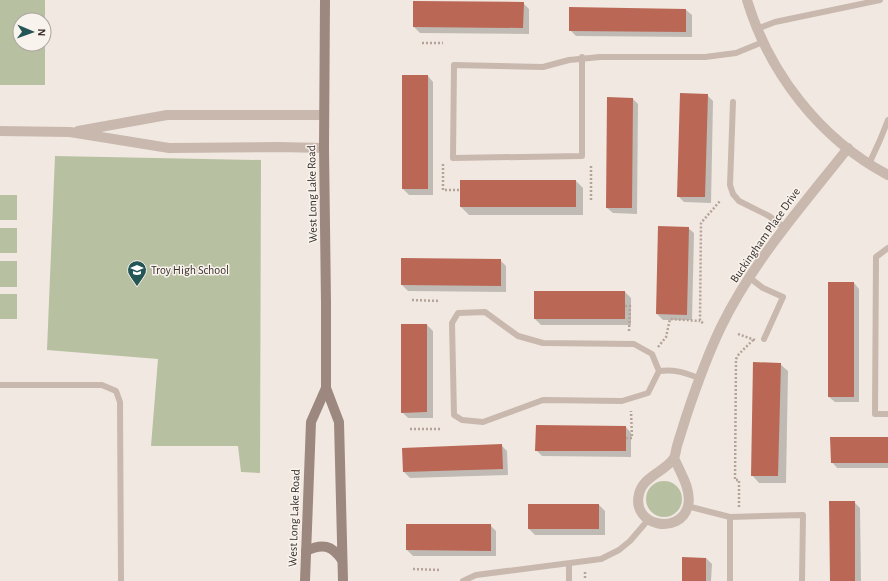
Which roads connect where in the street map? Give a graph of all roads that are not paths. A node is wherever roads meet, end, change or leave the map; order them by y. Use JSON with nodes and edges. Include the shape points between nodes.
{"nodes":[{"id":1,"x":325,"y":0,"type":"edge"},
{"id":2,"x":747,"y":0,"type":"edge"},
{"id":3,"x":880,"y":0,"type":"edge"},
{"id":4,"x":757,"y":29,"type":"junction"},
{"id":5,"x":763,"y":42,"type":"junction"},
{"id":6,"x":582,"y":57,"type":"junction"},
{"id":7,"x":733,"y":102,"type":"dead end"},
{"id":8,"x":324,"y":115,"type":"junction"},
{"id":9,"x":888,"y":120,"type":"edge"},
{"id":10,"x":0,"y":131,"type":"edge"},
{"id":11,"x":70,"y":132,"type":"junction"},
{"id":12,"x":324,"y":148,"type":"junction"},
{"id":13,"x":848,"y":148,"type":"junction"},
{"id":14,"x":869,"y":164,"type":"junction"},
{"id":15,"x":888,"y":175,"type":"edge"},
{"id":16,"x":785,"y":228,"type":"junction"},
{"id":17,"x":888,"y":248,"type":"edge"},
{"id":18,"x":750,"y":278,"type":"junction"},
{"id":19,"x":764,"y":339,"type":"dead end"},
{"id":20,"x":659,"y":371,"type":"junction"},
{"id":21,"x":699,"y":378,"type":"junction"},
{"id":22,"x":0,"y":385,"type":"edge"},
{"id":23,"x":326,"y":388,"type":"junction"},
{"id":24,"x":888,"y":414,"type":"edge"},
{"id":25,"x":674,"y":458,"type":"junction"},
{"id":26,"x":687,"y":506,"type":"junction"},
{"id":27,"x":730,"y":517,"type":"junction"},
{"id":28,"x":648,"y":520,"type":"junction"},
{"id":29,"x":306,"y":552,"type":"junction"},
{"id":30,"x":342,"y":560,"type":"junction"},
{"id":31,"x":569,"y":564,"type":"junction"},
{"id":32,"x":121,"y":581,"type":"edge"},
{"id":33,"x":305,"y":581,"type":"edge"},
{"id":34,"x":343,"y":581,"type":"edge"},
{"id":35,"x":463,"y":581,"type":"edge"},
{"id":36,"x":569,"y":581,"type":"edge"},
{"id":37,"x":730,"y":581,"type":"edge"},
{"id":38,"x":802,"y":581,"type":"edge"}],
"edges":[{"from":1,"to":8,"type":"main road","name":"West Long Lake Road"},
{"from":2,"to":4,"type":"street"},
{"from":3,"to":4,"type":"lane","via":[[775,22]]},
{"from":4,"to":5,"type":"street"},
{"from":5,"to":6,"type":"lane","via":[[736,53],[716,56]]},
{"from":5,"to":13,"type":"street","via":[[773,63],[799,100]]},
{"from":6,"to":6,"type":"lane","via":[[543,66],[454,65],[453,158],[582,156]]},
{"from":7,"to":16,"type":"lane","via":[[730,185],[733,194],[739,201],[769,216]]},
{"from":8,"to":11,"type":"street","via":[[167,115]]},
{"from":8,"to":12,"type":"main road","name":"West Long Lake Road"},
{"from":9,"to":14,"type":"lane"},
{"from":10,"to":11,"type":"street"},
{"from":11,"to":12,"type":"street","via":[[169,148]]},
{"from":12,"to":23,"type":"main road","name":"West Long Lake Road"},
{"from":13,"to":14,"type":"street"},
{"from":13,"to":16,"type":"street","name":"Buckingham Place Drive"},
{"from":14,"to":15,"type":"street"},
{"from":16,"to":18,"type":"street","name":"Buckingham Place Drive"},
{"from":17,"to":24,"type":"lane","via":[[876,257],[875,414]]},
{"from":18,"to":19,"type":"lane","via":[[783,297]]},
{"from":18,"to":21,"type":"street","name":"Buckingham Place Drive","via":[[721,327]]},
{"from":20,"to":20,"type":"lane","via":[[648,393],[622,401],[543,400],[483,422],[462,420],[454,415],[452,323],[458,313],[485,312],[518,336],[544,342],[634,344],[652,354]]},
{"from":20,"to":21,"type":"lane","via":[[682,371]]},
{"from":21,"to":25,"type":"street","name":"Buckingham Place Drive"},
{"from":22,"to":32,"type":"lane","via":[[102,385],[116,391],[120,402]]},
{"from":23,"to":29,"type":"main road","name":"West Long Lake Road","via":[[311,422]]},
{"from":23,"to":30,"type":"main road","name":"West Long Lake Road","via":[[339,422]]},
{"from":25,"to":26,"type":"street","via":[[688,492]]},
{"from":25,"to":28,"type":"street","via":[[647,480],[639,492],[638,505]]},
{"from":26,"to":27,"type":"lane"},
{"from":26,"to":28,"type":"street","via":[[683,516],[672,523],[660,524]]},
{"from":27,"to":37,"type":"lane"},
{"from":27,"to":38,"type":"lane","via":[[803,515]]},
{"from":28,"to":31,"type":"lane","via":[[619,550],[601,559]]},
{"from":29,"to":30,"type":"main road","via":[[312,548],[326,547],[332,549]]},
{"from":29,"to":33,"type":"main road","name":"West Long Lake Road"},
{"from":30,"to":34,"type":"main road","name":"West Long Lake Road"},
{"from":31,"to":35,"type":"lane","via":[[476,575]]},
{"from":31,"to":36,"type":"lane"}]}
